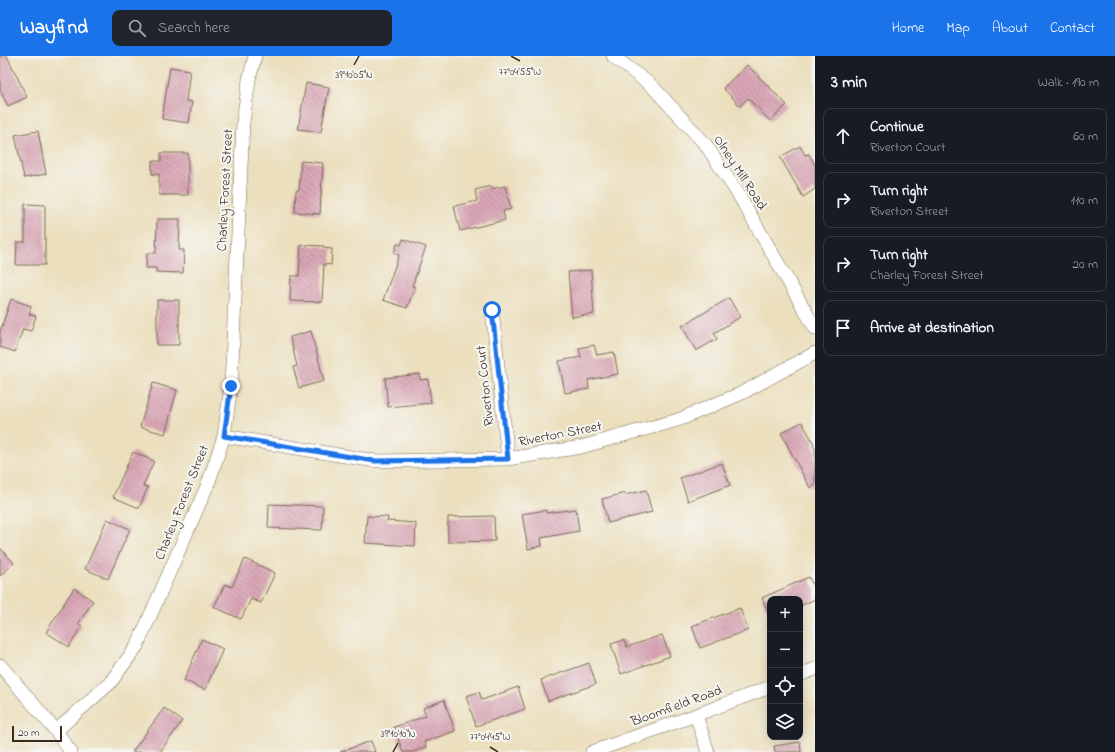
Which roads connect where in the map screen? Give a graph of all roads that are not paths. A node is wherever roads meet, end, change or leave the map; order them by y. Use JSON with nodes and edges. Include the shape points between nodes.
{"nodes":[{"id":1,"x":255,"y":56,"type":"edge"},
{"id":2,"x":613,"y":56,"type":"edge"},
{"id":3,"x":492,"y":310,"type":"dead end"},
{"id":4,"x":815,"y":328,"type":"edge"},
{"id":5,"x":815,"y":353,"type":"edge"},
{"id":6,"x":224,"y":436,"type":"junction"},
{"id":7,"x":508,"y":459,"type":"junction"},
{"id":8,"x":0,"y":665,"type":"edge"},
{"id":9,"x":815,"y":669,"type":"edge"},
{"id":10,"x":803,"y":674,"type":"edge"},
{"id":11,"x":767,"y":688,"type":"edge"},
{"id":12,"x":696,"y":715,"type":"junction"},
{"id":13,"x":56,"y":731,"type":"junction"},
{"id":14,"x":71,"y":752,"type":"edge"},
{"id":15,"x":592,"y":752,"type":"edge"},
{"id":16,"x":708,"y":752,"type":"edge"}],
"edges":[{"from":1,"to":6,"type":"street","name":"Charley Forest Street","via":[[243,122],[231,386]]},
{"from":2,"to":4,"type":"street","name":"Olney Mill Road","via":[[652,86],[706,145],[740,197]]},
{"from":3,"to":7,"type":"street","name":"Riverton Court"},
{"from":5,"to":7,"type":"street","name":"Riverton Street","via":[[742,393],[678,420],[581,447]]},
{"from":6,"to":7,"type":"street","name":"Riverton Street","via":[[375,461]]},
{"from":6,"to":13,"type":"street","name":"Charley Forest Street","via":[[208,484],[137,646],[110,682]]},
{"from":8,"to":13,"type":"street"},
{"from":9,"to":10,"type":"street"},
{"from":11,"to":12,"type":"street","name":"Bloomfield Road"},
{"from":12,"to":15,"type":"street","name":"Bloomfield Road"},
{"from":12,"to":16,"type":"street"},
{"from":13,"to":14,"type":"street"}]}
